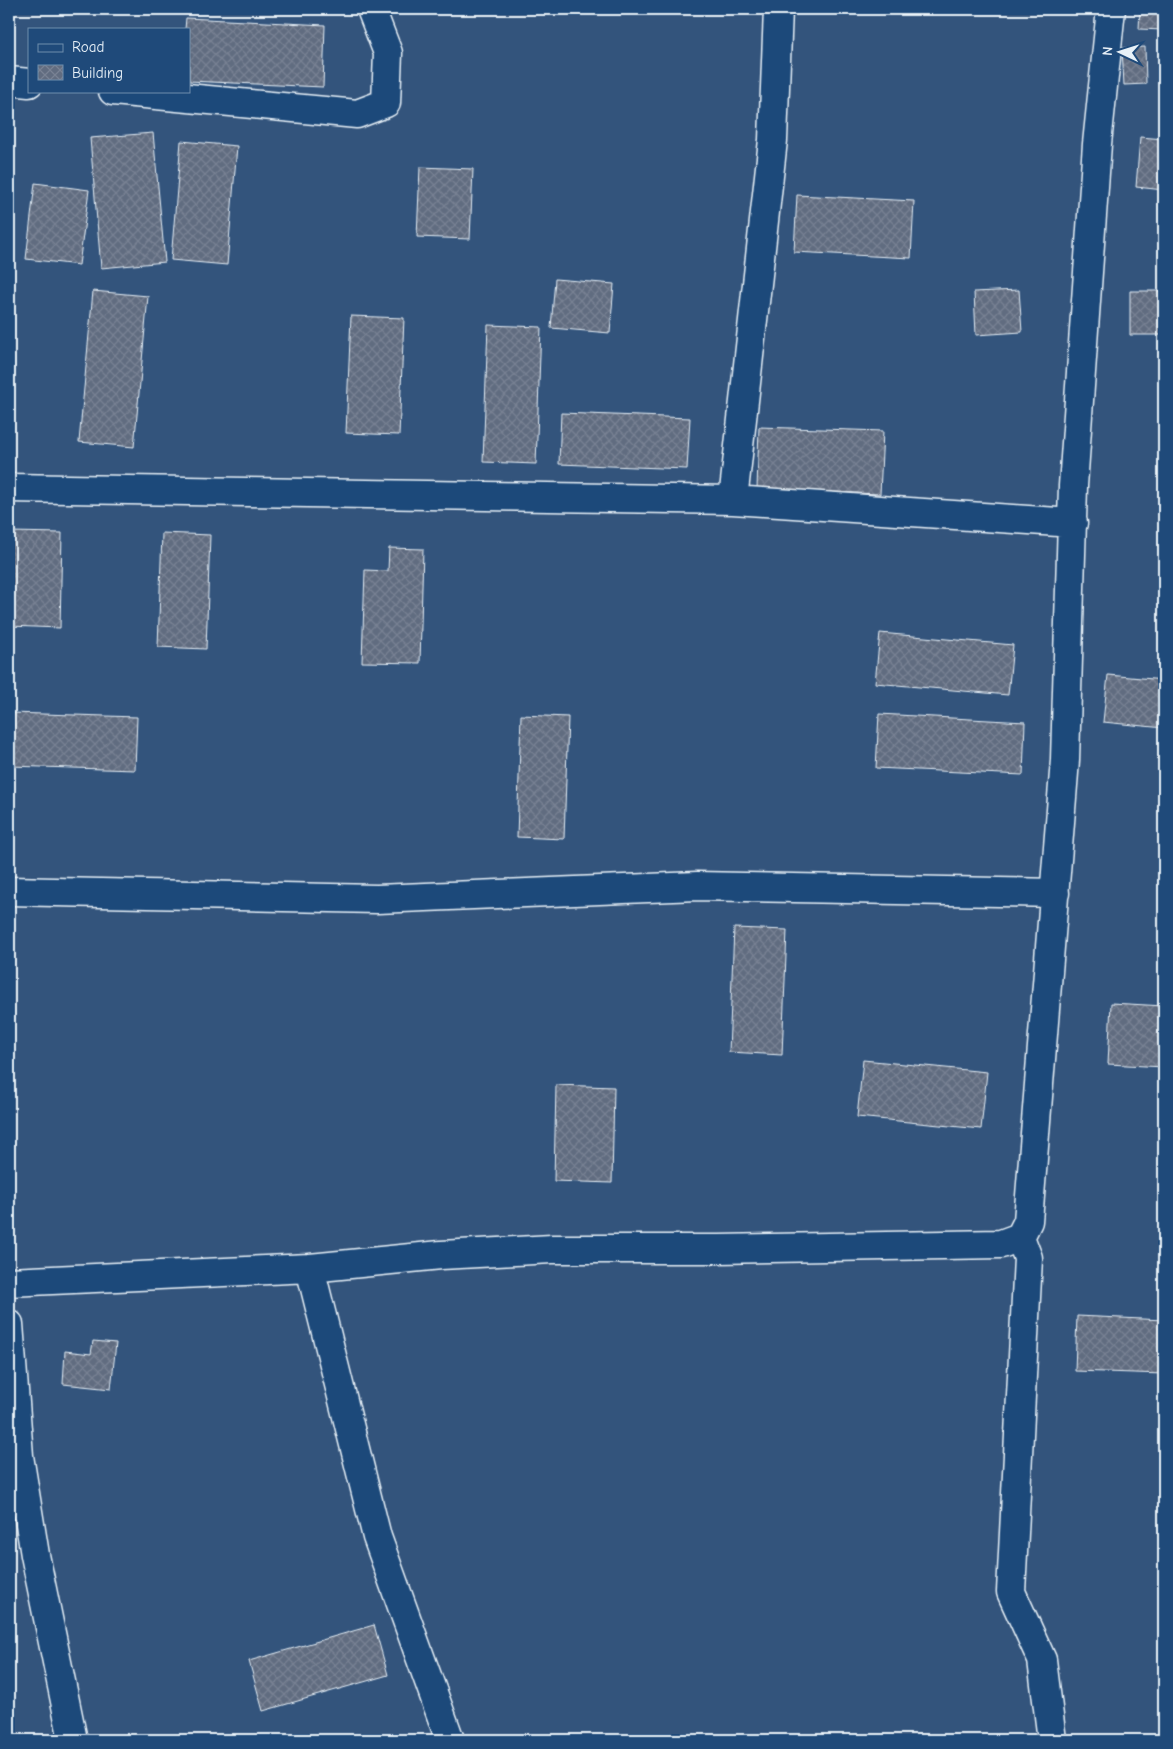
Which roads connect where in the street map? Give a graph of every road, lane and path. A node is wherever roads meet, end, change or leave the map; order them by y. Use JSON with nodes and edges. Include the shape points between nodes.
{"nodes":[{"id":1,"x":371,"y":9,"type":"edge"},
{"id":2,"x":778,"y":9,"type":"edge"},
{"id":3,"x":1111,"y":9,"type":"edge"},
{"id":4,"x":9,"y":81,"type":"edge"},
{"id":5,"x":28,"y":83,"type":"edge"},
{"id":6,"x":124,"y":92,"type":"edge"},
{"id":7,"x":9,"y":488,"type":"edge"},
{"id":8,"x":733,"y":500,"type":"junction"},
{"id":9,"x":1072,"y":523,"type":"junction"},
{"id":10,"x":9,"y":891,"type":"edge"},
{"id":11,"x":1055,"y":893,"type":"junction"},
{"id":12,"x":1020,"y":1237,"type":"junction"},
{"id":13,"x":310,"y":1268,"type":"junction"},
{"id":14,"x":9,"y":1282,"type":"edge"},
{"id":15,"x":9,"y":1324,"type":"edge"},
{"id":16,"x":73,"y":1740,"type":"edge"},
{"id":17,"x":450,"y":1740,"type":"edge"},
{"id":18,"x":1052,"y":1740,"type":"edge"}],
"edges":[{"from":1,"to":6,"type":"street","via":[[388,53],[386,103],[357,114]]},
{"from":2,"to":8,"type":"street","via":[[773,140]]},
{"from":3,"to":9,"type":"street","via":[[1097,144]]},
{"from":4,"to":5,"type":"street"},
{"from":7,"to":8,"type":"street"},
{"from":8,"to":9,"type":"street"},
{"from":9,"to":11,"type":"street","via":[[1065,760]]},
{"from":10,"to":11,"type":"street","via":[[378,899],[697,886]]},
{"from":11,"to":12,"type":"street","via":[[1028,1221]]},
{"from":12,"to":13,"type":"street","via":[[1000,1244],[552,1249],[441,1255]]},
{"from":12,"to":18,"type":"street","via":[[1028,1258],[1011,1592],[1042,1660]]},
{"from":13,"to":14,"type":"street"},
{"from":13,"to":17,"type":"street","via":[[376,1538]]},
{"from":15,"to":16,"type":"street","via":[[19,1456],[34,1555]]}]}
